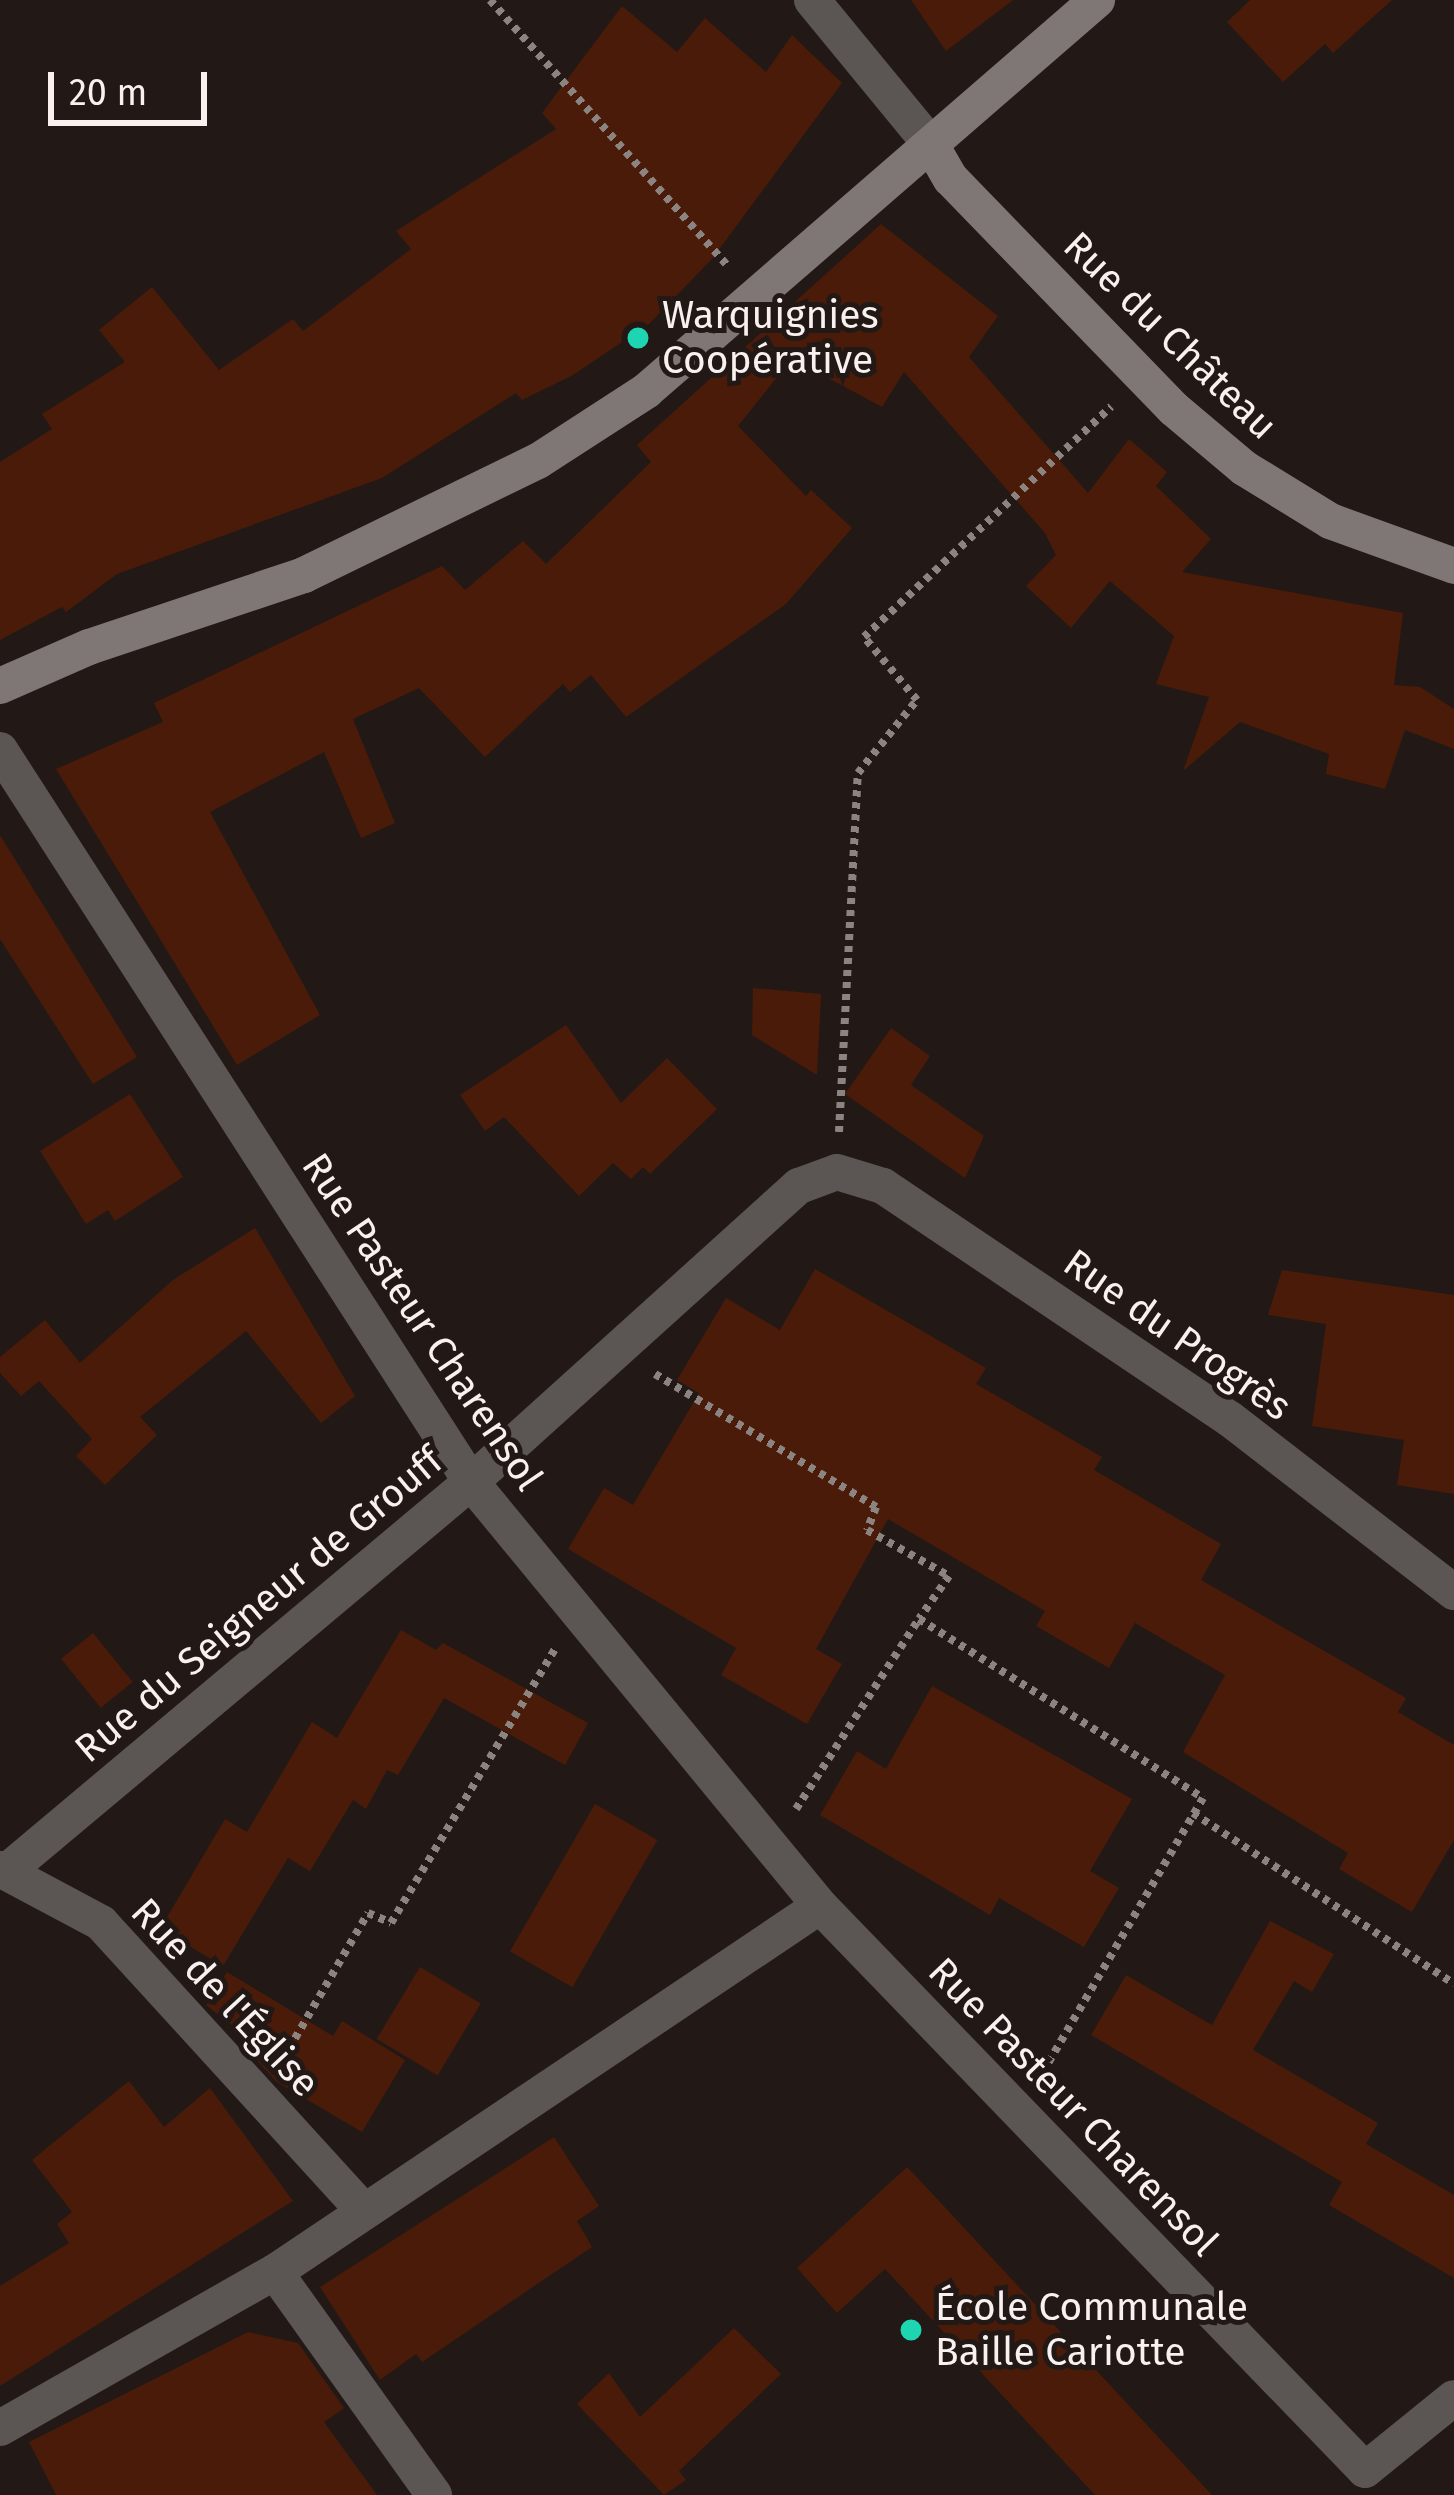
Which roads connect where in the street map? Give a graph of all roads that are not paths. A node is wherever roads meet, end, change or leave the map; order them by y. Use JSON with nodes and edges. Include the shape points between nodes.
{"nodes":[{"id":1,"x":812,"y":0,"type":"edge"},
{"id":2,"x":1097,"y":0,"type":"edge"},
{"id":3,"x":931,"y":145,"type":"junction"},
{"id":4,"x":1454,"y":566,"type":"edge"},
{"id":5,"x":0,"y":686,"type":"edge"},
{"id":6,"x":0,"y":750,"type":"edge"},
{"id":7,"x":837,"y":1172,"type":"joint"},
{"id":8,"x":471,"y":1482,"type":"junction"},
{"id":9,"x":1454,"y":1592,"type":"edge"},
{"id":10,"x":3,"y":1870,"type":"edge"},
{"id":11,"x":820,"y":1906,"type":"junction"},
{"id":12,"x":362,"y":2209,"type":"junction"},
{"id":13,"x":274,"y":2272,"type":"junction"},
{"id":14,"x":1454,"y":2398,"type":"edge"},
{"id":15,"x":0,"y":2428,"type":"edge"},
{"id":16,"x":1365,"y":2482,"type":"edge"},
{"id":17,"x":434,"y":2495,"type":"edge"}],
"edges":[{"from":1,"to":3,"type":"street"},
{"from":2,"to":3,"type":"street"},
{"from":3,"to":4,"type":"street","name":"Rue du Château","via":[[952,179],[1220,449],[1298,504]]},
{"from":3,"to":5,"type":"street","via":[[646,391],[538,461],[304,575],[89,647]]},
{"from":6,"to":8,"type":"street","name":"Rue Pasteur Charensol"},
{"from":7,"to":8,"type":"street","name":"Rue du Seigneur de Grouff","via":[[799,1186]]},
{"from":7,"to":9,"type":"street","name":"Rue du Progrès","via":[[883,1186],[1230,1419]]},
{"from":8,"to":10,"type":"street","name":"Rue du Seigneur de Grouff"},
{"from":8,"to":11,"type":"street","name":"Rue Pasteur Charensol"},
{"from":10,"to":12,"type":"street","name":"Rue de l'Église","via":[[100,1923]]},
{"from":11,"to":12,"type":"street"},
{"from":11,"to":16,"type":"street","name":"Rue Pasteur Charensol"},
{"from":12,"to":13,"type":"street"},
{"from":13,"to":15,"type":"street"},
{"from":13,"to":17,"type":"street"},
{"from":14,"to":16,"type":"street"}]}
